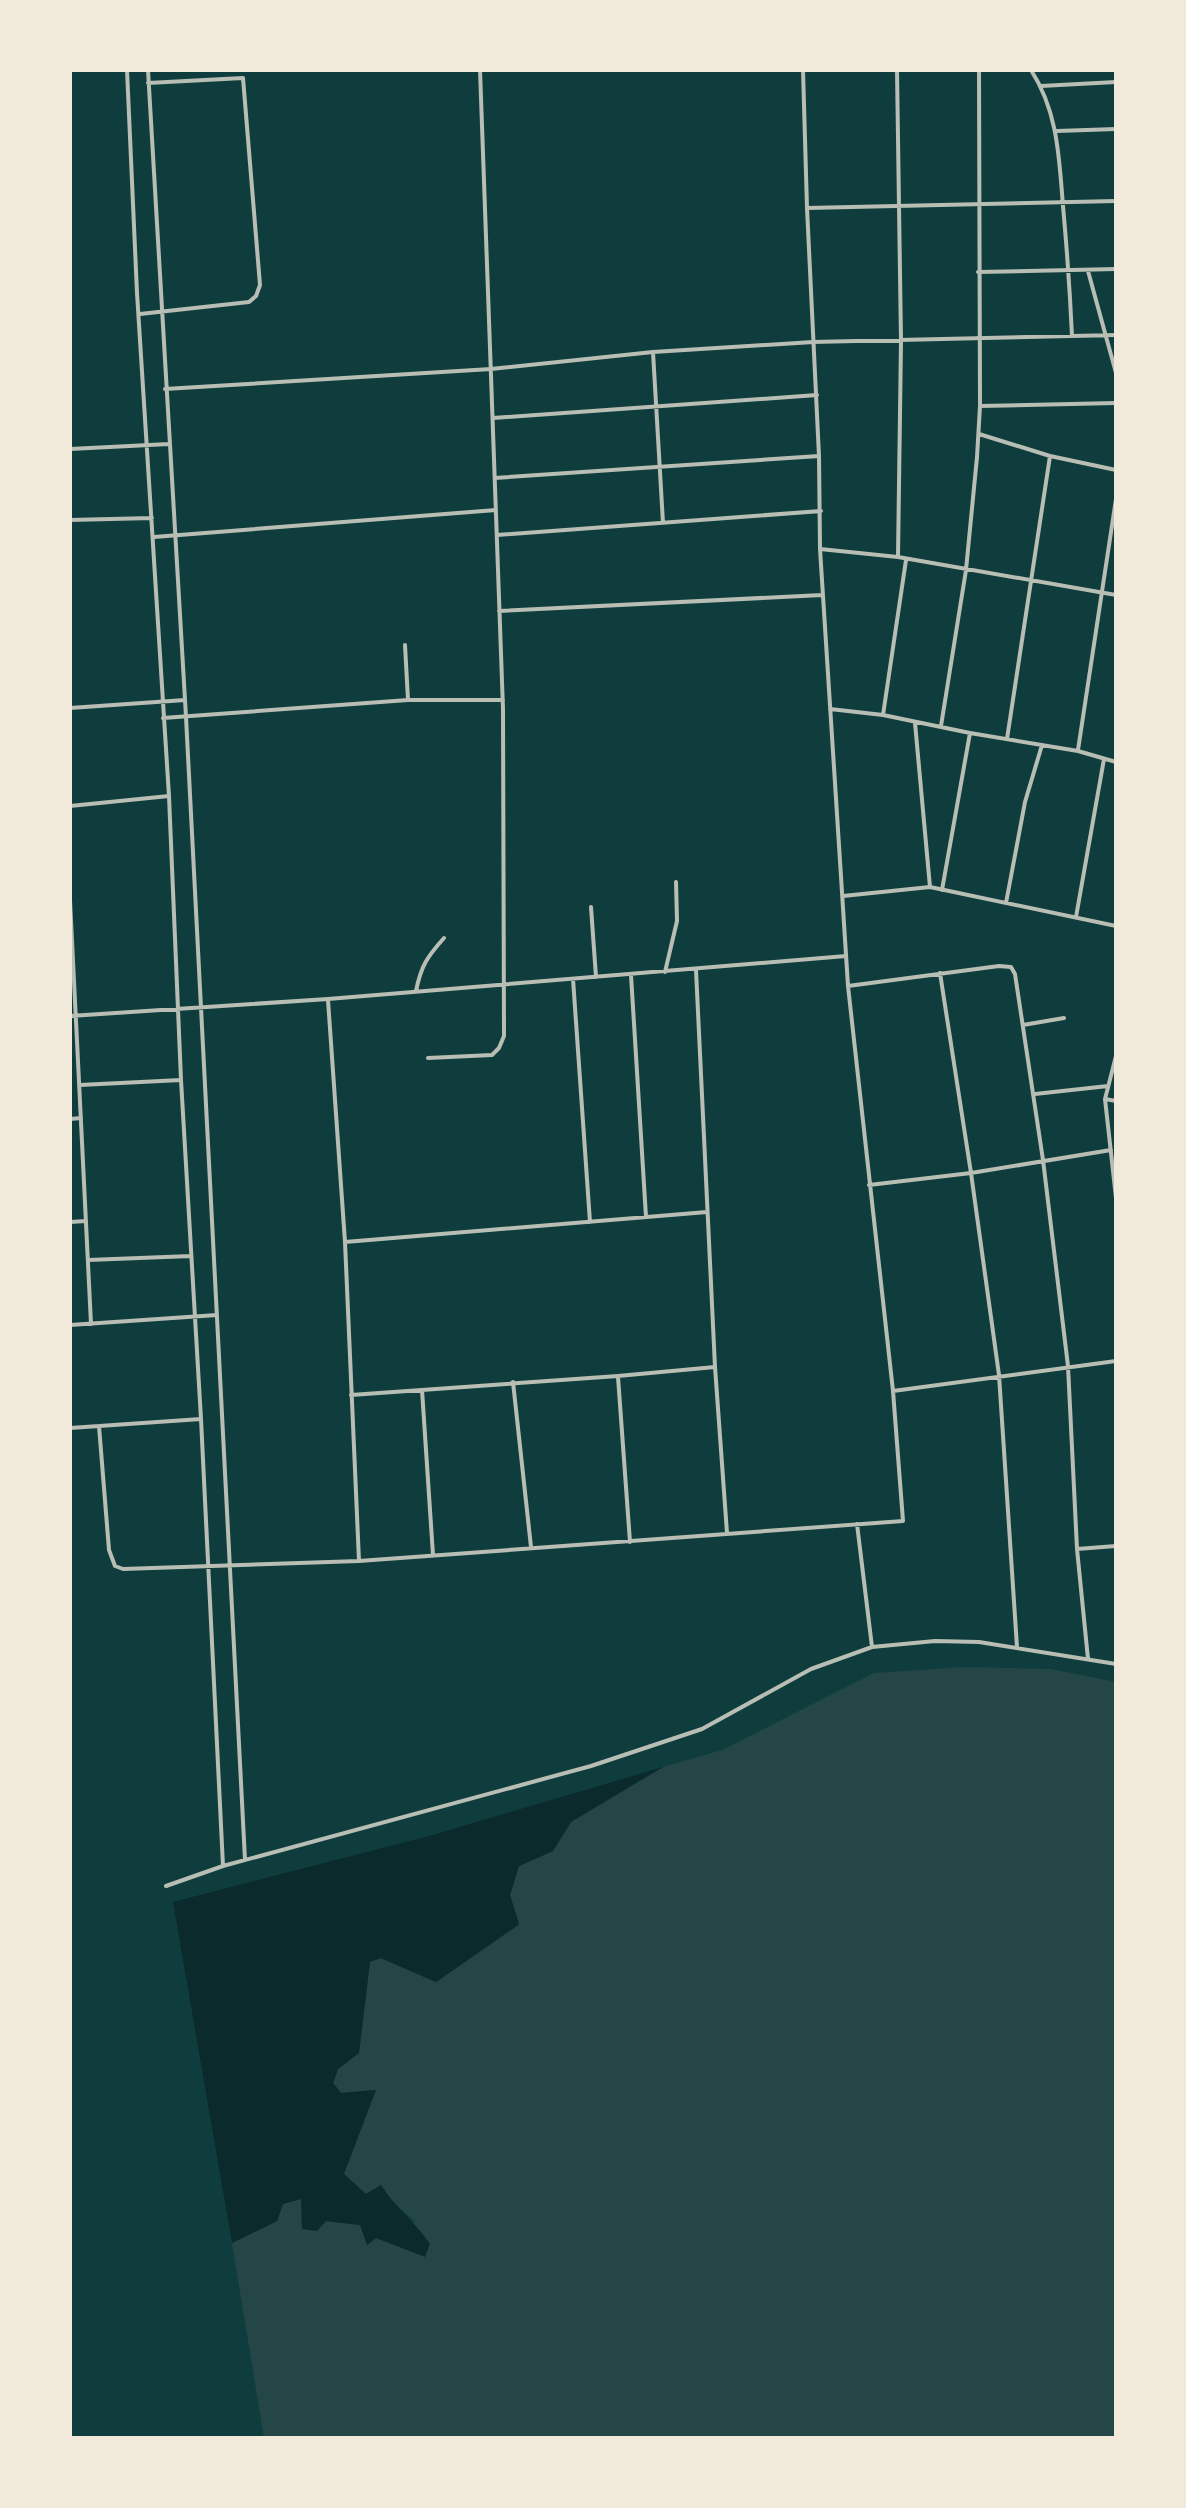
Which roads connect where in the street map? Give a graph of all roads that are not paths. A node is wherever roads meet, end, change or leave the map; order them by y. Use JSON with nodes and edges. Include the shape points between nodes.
{"nodes":[{"id":1,"x":127,"y":70,"type":"edge"},
{"id":2,"x":148,"y":70,"type":"edge"},
{"id":3,"x":480,"y":70,"type":"edge"},
{"id":4,"x":803,"y":70,"type":"edge"},
{"id":5,"x":897,"y":70,"type":"edge"},
{"id":6,"x":979,"y":70,"type":"edge"},
{"id":7,"x":1031,"y":70,"type":"edge"},
{"id":8,"x":1116,"y":82,"type":"edge"},
{"id":9,"x":148,"y":83,"type":"junction"},
{"id":10,"x":1041,"y":86,"type":"junction"},
{"id":11,"x":1116,"y":129,"type":"edge"},
{"id":12,"x":1057,"y":131,"type":"junction"},
{"id":13,"x":1116,"y":201,"type":"edge"},
{"id":14,"x":1063,"y":203,"type":"junction"},
{"id":15,"x":978,"y":204,"type":"junction"},
{"id":16,"x":899,"y":205,"type":"junction"},
{"id":17,"x":807,"y":208,"type":"junction"},
{"id":18,"x":1116,"y":269,"type":"edge"},
{"id":19,"x":1088,"y":270,"type":"junction"},
{"id":20,"x":1069,"y":271,"type":"junction"},
{"id":21,"x":978,"y":272,"type":"junction"},
{"id":22,"x":161,"y":312,"type":"junction"},
{"id":23,"x":140,"y":314,"type":"junction"},
{"id":24,"x":1107,"y":335,"type":"junction"},
{"id":25,"x":1116,"y":335,"type":"edge"},
{"id":26,"x":1072,"y":336,"type":"junction"},
{"id":27,"x":979,"y":337,"type":"junction"},
{"id":28,"x":901,"y":341,"type":"junction"},
{"id":29,"x":813,"y":342,"type":"junction"},
{"id":30,"x":653,"y":352,"type":"junction"},
{"id":31,"x":491,"y":369,"type":"junction"},
{"id":32,"x":1116,"y":373,"type":"edge"},
{"id":33,"x":165,"y":389,"type":"junction"},
{"id":34,"x":817,"y":395,"type":"junction"},
{"id":35,"x":1116,"y":403,"type":"edge"},
{"id":36,"x":980,"y":406,"type":"junction"},
{"id":37,"x":655,"y":407,"type":"junction"},
{"id":38,"x":493,"y":418,"type":"junction"},
{"id":39,"x":978,"y":434,"type":"junction"},
{"id":40,"x":147,"y":444,"type":"junction"},
{"id":41,"x":169,"y":444,"type":"junction"},
{"id":42,"x":70,"y":449,"type":"edge"},
{"id":43,"x":819,"y":456,"type":"junction"},
{"id":44,"x":1050,"y":456,"type":"junction"},
{"id":45,"x":659,"y":466,"type":"junction"},
{"id":46,"x":1116,"y":470,"type":"edge"},
{"id":47,"x":495,"y":478,"type":"junction"},
{"id":48,"x":1116,"y":499,"type":"edge"},
{"id":49,"x":496,"y":510,"type":"junction"},
{"id":50,"x":821,"y":511,"type":"junction"},
{"id":51,"x":152,"y":518,"type":"junction"},
{"id":52,"x":70,"y":520,"type":"edge"},
{"id":53,"x":663,"y":523,"type":"junction"},
{"id":54,"x":176,"y":534,"type":"junction"},
{"id":55,"x":497,"y":535,"type":"junction"},
{"id":56,"x":154,"y":537,"type":"junction"},
{"id":57,"x":820,"y":549,"type":"junction"},
{"id":58,"x":898,"y":557,"type":"junction"},
{"id":59,"x":906,"y":560,"type":"junction"},
{"id":60,"x":966,"y":570,"type":"junction"},
{"id":61,"x":1031,"y":581,"type":"junction"},
{"id":62,"x":1100,"y":592,"type":"junction"},
{"id":63,"x":822,"y":595,"type":"junction"},
{"id":64,"x":1116,"y":595,"type":"edge"},
{"id":65,"x":499,"y":611,"type":"junction"},
{"id":66,"x":405,"y":645,"type":"dead end"},
{"id":67,"x":185,"y":700,"type":"junction"},
{"id":68,"x":408,"y":700,"type":"junction"},
{"id":69,"x":503,"y":700,"type":"junction"},
{"id":70,"x":162,"y":702,"type":"junction"},
{"id":71,"x":70,"y":708,"type":"edge"},
{"id":72,"x":830,"y":709,"type":"junction"},
{"id":73,"x":883,"y":715,"type":"junction"},
{"id":74,"x":186,"y":717,"type":"junction"},
{"id":75,"x":163,"y":718,"type":"junction"},
{"id":76,"x":915,"y":722,"type":"junction"},
{"id":77,"x":941,"y":726,"type":"junction"},
{"id":78,"x":970,"y":733,"type":"junction"},
{"id":79,"x":1007,"y":739,"type":"junction"},
{"id":80,"x":1042,"y":745,"type":"junction"},
{"id":81,"x":1078,"y":751,"type":"junction"},
{"id":82,"x":1104,"y":759,"type":"junction"},
{"id":83,"x":1116,"y":762,"type":"edge"},
{"id":84,"x":169,"y":796,"type":"junction"},
{"id":85,"x":70,"y":806,"type":"edge"},
{"id":86,"x":676,"y":882,"type":"dead end"},
{"id":87,"x":930,"y":887,"type":"junction"},
{"id":88,"x":942,"y":890,"type":"junction"},
{"id":89,"x":842,"y":896,"type":"junction"},
{"id":90,"x":70,"y":900,"type":"edge"},
{"id":91,"x":1006,"y":903,"type":"junction"},
{"id":92,"x":591,"y":907,"type":"dead end"},
{"id":93,"x":70,"y":908,"type":"edge"},
{"id":94,"x":1076,"y":917,"type":"junction"},
{"id":95,"x":1116,"y":926,"type":"edge"},
{"id":96,"x":444,"y":938,"type":"dead end"},
{"id":97,"x":846,"y":956,"type":"junction"},
{"id":98,"x":696,"y":970,"type":"junction"},
{"id":99,"x":665,"y":972,"type":"junction"},
{"id":100,"x":940,"y":973,"type":"junction"},
{"id":101,"x":631,"y":975,"type":"junction"},
{"id":102,"x":596,"y":977,"type":"junction"},
{"id":103,"x":573,"y":979,"type":"junction"},
{"id":104,"x":505,"y":984,"type":"junction"},
{"id":105,"x":848,"y":986,"type":"junction"},
{"id":106,"x":416,"y":991,"type":"junction"},
{"id":107,"x":328,"y":999,"type":"junction"},
{"id":108,"x":201,"y":1007,"type":"junction"},
{"id":109,"x":179,"y":1008,"type":"junction"},
{"id":110,"x":73,"y":1016,"type":"edge"},
{"id":111,"x":1064,"y":1018,"type":"dead end"},
{"id":112,"x":1023,"y":1025,"type":"junction"},
{"id":113,"x":1116,"y":1056,"type":"edge"},
{"id":114,"x":428,"y":1058,"type":"dead end"},
{"id":115,"x":181,"y":1080,"type":"junction"},
{"id":116,"x":79,"y":1085,"type":"junction"},
{"id":117,"x":1108,"y":1086,"type":"junction"},
{"id":118,"x":1034,"y":1094,"type":"junction"},
{"id":119,"x":1105,"y":1099,"type":"junction"},
{"id":120,"x":1116,"y":1101,"type":"edge"},
{"id":121,"x":81,"y":1118,"type":"junction"},
{"id":122,"x":70,"y":1119,"type":"edge"},
{"id":123,"x":1111,"y":1150,"type":"junction"},
{"id":124,"x":1043,"y":1160,"type":"junction"},
{"id":125,"x":971,"y":1173,"type":"junction"},
{"id":126,"x":869,"y":1185,"type":"junction"},
{"id":127,"x":1116,"y":1198,"type":"edge"},
{"id":128,"x":707,"y":1212,"type":"junction"},
{"id":129,"x":646,"y":1217,"type":"junction"},
{"id":130,"x":86,"y":1221,"type":"junction"},
{"id":131,"x":70,"y":1222,"type":"edge"},
{"id":132,"x":590,"y":1222,"type":"junction"},
{"id":133,"x":345,"y":1242,"type":"junction"},
{"id":134,"x":191,"y":1256,"type":"junction"},
{"id":135,"x":88,"y":1260,"type":"junction"},
{"id":136,"x":217,"y":1315,"type":"junction"},
{"id":137,"x":194,"y":1318,"type":"junction"},
{"id":138,"x":91,"y":1324,"type":"junction"},
{"id":139,"x":70,"y":1325,"type":"edge"},
{"id":140,"x":1116,"y":1361,"type":"edge"},
{"id":141,"x":1068,"y":1366,"type":"junction"},
{"id":142,"x":715,"y":1367,"type":"junction"},
{"id":143,"x":999,"y":1375,"type":"junction"},
{"id":144,"x":618,"y":1376,"type":"junction"},
{"id":145,"x":513,"y":1382,"type":"junction"},
{"id":146,"x":422,"y":1389,"type":"junction"},
{"id":147,"x":893,"y":1391,"type":"junction"},
{"id":148,"x":351,"y":1395,"type":"junction"},
{"id":149,"x":201,"y":1419,"type":"junction"},
{"id":150,"x":99,"y":1426,"type":"junction"},
{"id":151,"x":70,"y":1428,"type":"edge"},
{"id":152,"x":857,"y":1524,"type":"junction"},
{"id":153,"x":727,"y":1533,"type":"junction"},
{"id":154,"x":630,"y":1542,"type":"junction"},
{"id":155,"x":1116,"y":1546,"type":"edge"},
{"id":156,"x":531,"y":1547,"type":"junction"},
{"id":157,"x":1077,"y":1549,"type":"junction"},
{"id":158,"x":433,"y":1555,"type":"junction"},
{"id":159,"x":359,"y":1561,"type":"junction"},
{"id":160,"x":209,"y":1565,"type":"junction"},
{"id":161,"x":228,"y":1565,"type":"junction"},
{"id":162,"x":872,"y":1647,"type":"junction"},
{"id":163,"x":1017,"y":1647,"type":"junction"},
{"id":164,"x":1088,"y":1659,"type":"junction"},
{"id":165,"x":1116,"y":1664,"type":"edge"},
{"id":166,"x":245,"y":1860,"type":"junction"},
{"id":167,"x":223,"y":1866,"type":"junction"},
{"id":168,"x":166,"y":1886,"type":"dead end"}],
"edges":[{"from":1,"to":23,"type":"street"},
{"from":2,"to":9,"type":"street"},
{"from":3,"to":31,"type":"street"},
{"from":4,"to":17,"type":"street"},
{"from":5,"to":16,"type":"street"},
{"from":6,"to":15,"type":"street"},
{"from":7,"to":10,"type":"street"},
{"from":8,"to":10,"type":"street"},
{"from":9,"to":22,"type":"street"},
{"from":9,"to":22,"type":"street","via":[[243,78],[260,285],[249,302]]},
{"from":10,"to":12,"type":"street"},
{"from":11,"to":12,"type":"street"},
{"from":12,"to":14,"type":"street"},
{"from":13,"to":14,"type":"street"},
{"from":14,"to":15,"type":"street"},
{"from":14,"to":20,"type":"street"},
{"from":15,"to":16,"type":"street"},
{"from":15,"to":21,"type":"street"},
{"from":16,"to":17,"type":"street"},
{"from":16,"to":28,"type":"street"},
{"from":17,"to":29,"type":"street"},
{"from":18,"to":19,"type":"street"},
{"from":19,"to":20,"type":"street"},
{"from":19,"to":24,"type":"street"},
{"from":20,"to":21,"type":"street"},
{"from":20,"to":26,"type":"street"},
{"from":21,"to":27,"type":"street"},
{"from":22,"to":23,"type":"street"},
{"from":22,"to":33,"type":"street"},
{"from":23,"to":40,"type":"street"},
{"from":24,"to":25,"type":"street"},
{"from":24,"to":26,"type":"street"},
{"from":24,"to":32,"type":"street"},
{"from":26,"to":27,"type":"street"},
{"from":27,"to":28,"type":"street"},
{"from":27,"to":36,"type":"street"},
{"from":28,"to":29,"type":"street"},
{"from":28,"to":58,"type":"street"},
{"from":29,"to":30,"type":"street"},
{"from":29,"to":34,"type":"street"},
{"from":30,"to":31,"type":"street"},
{"from":30,"to":37,"type":"street"},
{"from":31,"to":33,"type":"street"},
{"from":31,"to":38,"type":"street"},
{"from":33,"to":41,"type":"street"},
{"from":34,"to":37,"type":"street"},
{"from":34,"to":43,"type":"street"},
{"from":35,"to":36,"type":"street"},
{"from":36,"to":39,"type":"street"},
{"from":37,"to":38,"type":"street"},
{"from":37,"to":45,"type":"street"},
{"from":38,"to":47,"type":"street"},
{"from":39,"to":44,"type":"street"},
{"from":39,"to":60,"type":"street"},
{"from":40,"to":41,"type":"street"},
{"from":40,"to":42,"type":"street"},
{"from":40,"to":51,"type":"street"},
{"from":41,"to":54,"type":"street"},
{"from":43,"to":45,"type":"street"},
{"from":43,"to":50,"type":"street"},
{"from":44,"to":46,"type":"street"},
{"from":44,"to":61,"type":"street"},
{"from":45,"to":47,"type":"street"},
{"from":45,"to":53,"type":"street"},
{"from":47,"to":49,"type":"street"},
{"from":48,"to":62,"type":"street"},
{"from":49,"to":54,"type":"street"},
{"from":49,"to":55,"type":"street"},
{"from":50,"to":53,"type":"street"},
{"from":50,"to":57,"type":"street"},
{"from":51,"to":52,"type":"street"},
{"from":51,"to":56,"type":"street"},
{"from":53,"to":55,"type":"street"},
{"from":54,"to":56,"type":"street"},
{"from":54,"to":67,"type":"street"},
{"from":55,"to":65,"type":"street"},
{"from":56,"to":70,"type":"street"},
{"from":57,"to":58,"type":"street"},
{"from":57,"to":63,"type":"street"},
{"from":58,"to":59,"type":"street"},
{"from":59,"to":60,"type":"street"},
{"from":59,"to":73,"type":"street"},
{"from":60,"to":61,"type":"street"},
{"from":60,"to":77,"type":"street"},
{"from":61,"to":62,"type":"street"},
{"from":61,"to":79,"type":"street"},
{"from":62,"to":64,"type":"street"},
{"from":62,"to":81,"type":"street"},
{"from":63,"to":65,"type":"street"},
{"from":63,"to":72,"type":"street"},
{"from":65,"to":69,"type":"street"},
{"from":66,"to":68,"type":"street"},
{"from":67,"to":70,"type":"street"},
{"from":67,"to":74,"type":"street"},
{"from":68,"to":69,"type":"street"},
{"from":68,"to":74,"type":"street"},
{"from":69,"to":104,"type":"street"},
{"from":70,"to":71,"type":"street"},
{"from":70,"to":75,"type":"street"},
{"from":72,"to":73,"type":"street"},
{"from":72,"to":89,"type":"street"},
{"from":73,"to":76,"type":"street"},
{"from":74,"to":75,"type":"street"},
{"from":74,"to":108,"type":"street"},
{"from":75,"to":84,"type":"street"},
{"from":76,"to":77,"type":"street"},
{"from":76,"to":87,"type":"street"},
{"from":77,"to":78,"type":"street"},
{"from":78,"to":79,"type":"street"},
{"from":78,"to":88,"type":"street"},
{"from":79,"to":80,"type":"street"},
{"from":80,"to":81,"type":"street"},
{"from":80,"to":91,"type":"street"},
{"from":81,"to":82,"type":"street"},
{"from":82,"to":83,"type":"street"},
{"from":82,"to":94,"type":"street"},
{"from":84,"to":85,"type":"street"},
{"from":84,"to":109,"type":"street"},
{"from":86,"to":99,"type":"street","via":[[677,921]]},
{"from":87,"to":88,"type":"street"},
{"from":87,"to":89,"type":"street"},
{"from":88,"to":91,"type":"street"},
{"from":89,"to":97,"type":"street"},
{"from":90,"to":93,"type":"street"},
{"from":91,"to":94,"type":"street"},
{"from":92,"to":102,"type":"street"},
{"from":93,"to":110,"type":"street"},
{"from":94,"to":95,"type":"street"},
{"from":96,"to":106,"type":"street","via":[[420,971]]},
{"from":97,"to":98,"type":"street"},
{"from":97,"to":105,"type":"street"},
{"from":98,"to":99,"type":"street"},
{"from":98,"to":128,"type":"street"},
{"from":99,"to":101,"type":"street"},
{"from":100,"to":105,"type":"street"},
{"from":100,"to":112,"type":"street","via":[[1011,967]]},
{"from":100,"to":125,"type":"street"},
{"from":101,"to":102,"type":"street"},
{"from":101,"to":129,"type":"street"},
{"from":102,"to":103,"type":"street"},
{"from":103,"to":104,"type":"street"},
{"from":103,"to":132,"type":"street"},
{"from":104,"to":106,"type":"street"},
{"from":104,"to":114,"type":"street","via":[[504,1036],[492,1055]]},
{"from":105,"to":126,"type":"street"},
{"from":106,"to":107,"type":"street"},
{"from":107,"to":108,"type":"street"},
{"from":107,"to":133,"type":"street"},
{"from":108,"to":109,"type":"street"},
{"from":108,"to":136,"type":"street"},
{"from":109,"to":110,"type":"street"},
{"from":109,"to":115,"type":"street"},
{"from":110,"to":116,"type":"street"},
{"from":111,"to":112,"type":"street"},
{"from":112,"to":118,"type":"street"},
{"from":113,"to":117,"type":"street"},
{"from":115,"to":116,"type":"street"},
{"from":115,"to":134,"type":"street"},
{"from":116,"to":121,"type":"street"},
{"from":117,"to":118,"type":"street"},
{"from":117,"to":119,"type":"street"},
{"from":118,"to":124,"type":"street"},
{"from":119,"to":120,"type":"street"},
{"from":119,"to":123,"type":"street"},
{"from":121,"to":122,"type":"street"},
{"from":121,"to":130,"type":"street"},
{"from":123,"to":124,"type":"street"},
{"from":123,"to":127,"type":"street"},
{"from":124,"to":125,"type":"street"},
{"from":124,"to":141,"type":"street"},
{"from":125,"to":126,"type":"street"},
{"from":125,"to":143,"type":"street"},
{"from":126,"to":147,"type":"street"},
{"from":128,"to":129,"type":"street"},
{"from":128,"to":142,"type":"street"},
{"from":129,"to":132,"type":"street"},
{"from":130,"to":131,"type":"street"},
{"from":130,"to":135,"type":"street"},
{"from":132,"to":133,"type":"street"},
{"from":133,"to":148,"type":"street"},
{"from":134,"to":135,"type":"street"},
{"from":134,"to":137,"type":"street"},
{"from":135,"to":138,"type":"street"},
{"from":136,"to":137,"type":"street"},
{"from":136,"to":161,"type":"street"},
{"from":137,"to":138,"type":"street"},
{"from":137,"to":149,"type":"street"},
{"from":138,"to":139,"type":"street"},
{"from":140,"to":141,"type":"street"},
{"from":141,"to":143,"type":"street"},
{"from":141,"to":157,"type":"street"},
{"from":142,"to":144,"type":"street"},
{"from":142,"to":153,"type":"street"},
{"from":143,"to":147,"type":"street"},
{"from":143,"to":163,"type":"street"},
{"from":144,"to":145,"type":"street"},
{"from":144,"to":154,"type":"street"},
{"from":145,"to":146,"type":"street"},
{"from":145,"to":156,"type":"street"},
{"from":146,"to":148,"type":"street"},
{"from":146,"to":158,"type":"street"},
{"from":147,"to":152,"type":"street","via":[[903,1521]]},
{"from":148,"to":159,"type":"street"},
{"from":149,"to":150,"type":"street"},
{"from":149,"to":160,"type":"street"},
{"from":150,"to":151,"type":"street"},
{"from":150,"to":160,"type":"street","via":[[109,1550],[115,1566]]},
{"from":152,"to":153,"type":"street"},
{"from":152,"to":162,"type":"street"},
{"from":153,"to":154,"type":"street"},
{"from":154,"to":156,"type":"street"},
{"from":155,"to":157,"type":"street"},
{"from":156,"to":158,"type":"street"},
{"from":157,"to":164,"type":"street"},
{"from":158,"to":159,"type":"street"},
{"from":159,"to":161,"type":"street"},
{"from":160,"to":161,"type":"street"},
{"from":160,"to":167,"type":"street"},
{"from":161,"to":166,"type":"street"},
{"from":162,"to":163,"type":"street","via":[[935,1641]]},
{"from":162,"to":166,"type":"street","via":[[811,1669],[702,1729],[591,1766]]},
{"from":163,"to":164,"type":"street"},
{"from":164,"to":165,"type":"street"},
{"from":166,"to":167,"type":"street"},
{"from":167,"to":168,"type":"street"}]}
